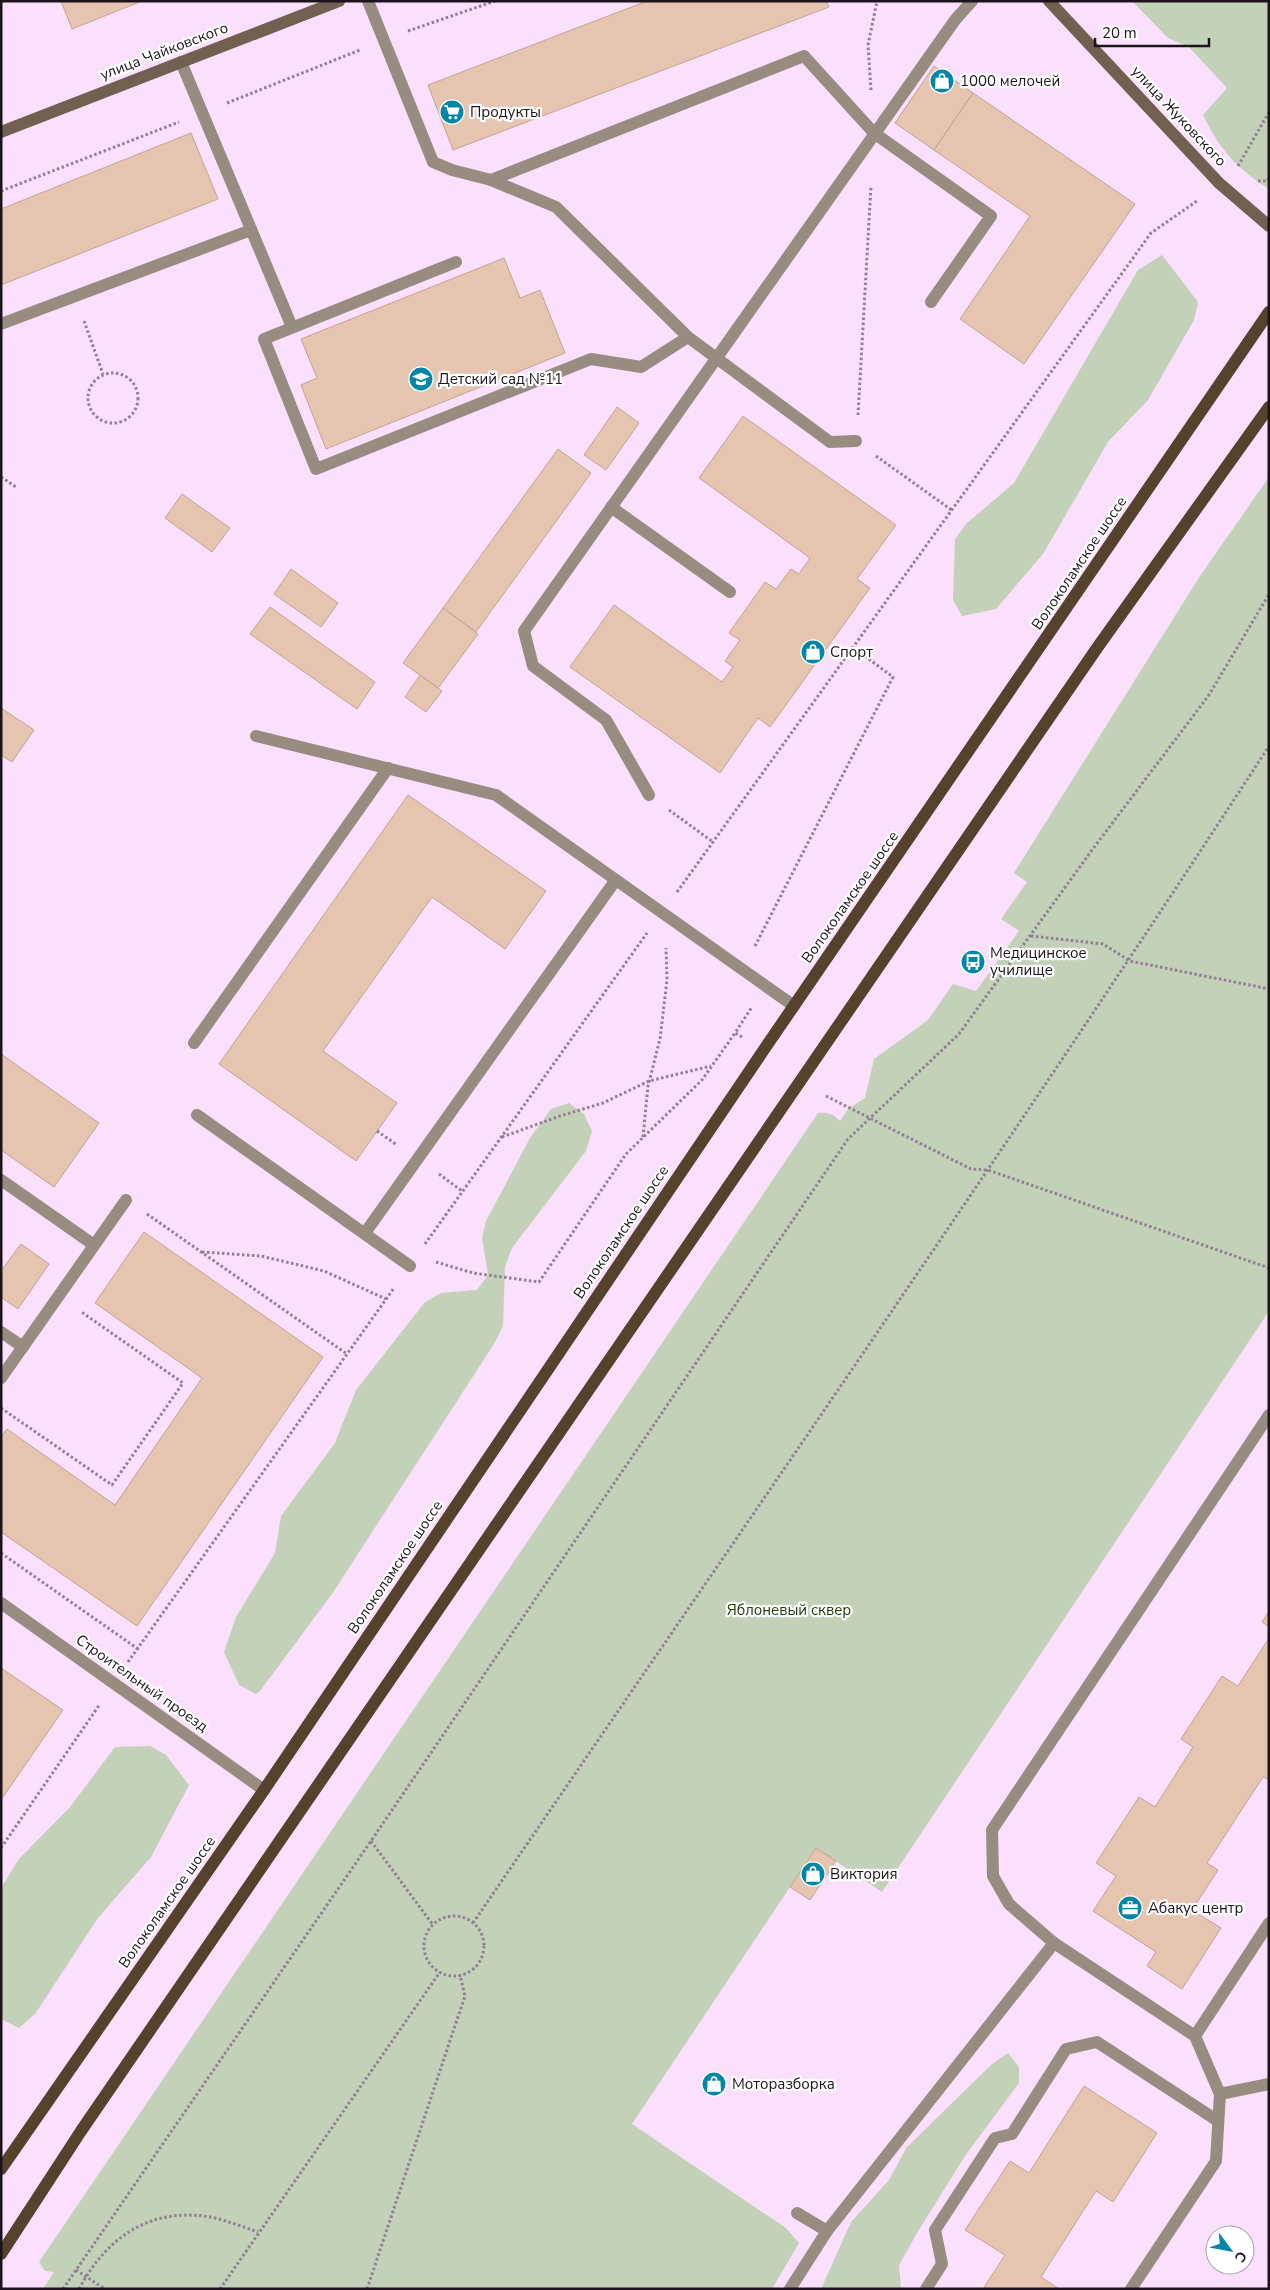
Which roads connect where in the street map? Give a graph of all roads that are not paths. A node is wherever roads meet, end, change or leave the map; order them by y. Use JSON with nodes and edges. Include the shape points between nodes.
{"nodes":[{"id":1,"x":339,"y":1,"type":"edge"},
{"id":2,"x":368,"y":1,"type":"edge"},
{"id":3,"x":972,"y":1,"type":"edge"},
{"id":4,"x":1049,"y":1,"type":"edge"},
{"id":5,"x":181,"y":62,"type":"junction"},
{"id":6,"x":1,"y":132,"type":"edge"},
{"id":7,"x":874,"y":133,"type":"junction"},
{"id":8,"x":491,"y":180,"type":"junction"},
{"id":9,"x":1269,"y":226,"type":"edge"},
{"id":10,"x":251,"y":230,"type":"junction"},
{"id":11,"x":456,"y":262,"type":"dead end"},
{"id":12,"x":931,"y":302,"type":"dead end"},
{"id":13,"x":1269,"y":312,"type":"edge"},
{"id":14,"x":1,"y":324,"type":"edge"},
{"id":15,"x":292,"y":327,"type":"junction"},
{"id":16,"x":688,"y":337,"type":"junction"},
{"id":17,"x":716,"y":359,"type":"junction"},
{"id":18,"x":1269,"y":407,"type":"edge"},
{"id":19,"x":856,"y":441,"type":"road end"},
{"id":20,"x":611,"y":507,"type":"junction"},
{"id":21,"x":730,"y":592,"type":"dead end"},
{"id":22,"x":256,"y":736,"type":"dead end"},
{"id":23,"x":388,"y":768,"type":"junction"},
{"id":24,"x":649,"y":795,"type":"road end"},
{"id":25,"x":615,"y":880,"type":"junction"},
{"id":26,"x":794,"y":1006,"type":"junction"},
{"id":27,"x":194,"y":1043,"type":"dead end"},
{"id":28,"x":197,"y":1115,"type":"dead end"},
{"id":29,"x":1,"y":1180,"type":"edge"},
{"id":30,"x":126,"y":1200,"type":"road end"},
{"id":31,"x":365,"y":1234,"type":"junction"},
{"id":32,"x":94,"y":1245,"type":"junction"},
{"id":33,"x":410,"y":1266,"type":"dead end"},
{"id":34,"x":1,"y":1332,"type":"edge"},
{"id":35,"x":23,"y":1347,"type":"junction"},
{"id":36,"x":1,"y":1378,"type":"edge"},
{"id":37,"x":1269,"y":1415,"type":"edge"},
{"id":38,"x":1,"y":1603,"type":"edge"},
{"id":39,"x":264,"y":1790,"type":"junction"},
{"id":40,"x":1269,"y":1923,"type":"edge"},
{"id":41,"x":1054,"y":1943,"type":"junction"},
{"id":42,"x":1195,"y":2036,"type":"junction"},
{"id":43,"x":1269,"y":2084,"type":"edge"},
{"id":44,"x":1220,"y":2094,"type":"junction"},
{"id":45,"x":1218,"y":2121,"type":"junction"},
{"id":46,"x":1,"y":2169,"type":"edge"},
{"id":47,"x":797,"y":2213,"type":"dead end"},
{"id":48,"x":826,"y":2231,"type":"junction"},
{"id":49,"x":1,"y":2254,"type":"edge"},
{"id":50,"x":790,"y":2289,"type":"edge"},
{"id":51,"x":926,"y":2289,"type":"edge"},
{"id":52,"x":1130,"y":2289,"type":"edge"}],
"edges":[{"from":1,"to":5,"type":"street","name":"улица Чайковского"},
{"from":2,"to":8,"type":"street","via":[[433,162]]},
{"from":3,"to":7,"type":"street","via":[[954,20]]},
{"from":4,"to":9,"type":"street","name":"улица Жуковского","via":[[1219,183]]},
{"from":5,"to":6,"type":"street","name":"улица Чайковского"},
{"from":5,"to":10,"type":"street"},
{"from":7,"to":8,"type":"street","via":[[804,56]]},
{"from":7,"to":12,"type":"street","via":[[991,216]]},
{"from":7,"to":17,"type":"street"},
{"from":8,"to":16,"type":"street","via":[[556,206]]},
{"from":10,"to":14,"type":"street"},
{"from":10,"to":15,"type":"street"},
{"from":11,"to":15,"type":"street"},
{"from":13,"to":26,"type":"main road","name":"Волоколамское шоссе"},
{"from":15,"to":16,"type":"street","via":[[264,338],[316,469],[590,359],[641,367]]},
{"from":16,"to":17,"type":"street"},
{"from":17,"to":19,"type":"street","via":[[830,442]]},
{"from":17,"to":20,"type":"street"},
{"from":18,"to":49,"type":"main road","via":[[1016,766],[81,2131]]},
{"from":20,"to":21,"type":"street"},
{"from":20,"to":24,"type":"street","via":[[524,631],[533,666],[606,720]]},
{"from":22,"to":23,"type":"street"},
{"from":23,"to":25,"type":"street","via":[[496,795]]},
{"from":23,"to":27,"type":"street"},
{"from":25,"to":26,"type":"street"},
{"from":25,"to":31,"type":"street"},
{"from":26,"to":39,"type":"main road","name":"Волоколамское шоссе"},
{"from":28,"to":31,"type":"street"},
{"from":29,"to":32,"type":"street"},
{"from":30,"to":32,"type":"street"},
{"from":31,"to":33,"type":"street"},
{"from":32,"to":35,"type":"street"},
{"from":34,"to":35,"type":"street"},
{"from":35,"to":36,"type":"street"},
{"from":37,"to":41,"type":"street","via":[[992,1830],[993,1876],[1009,1904]]},
{"from":38,"to":39,"type":"street","name":"Строительный проезд"},
{"from":39,"to":46,"type":"main road","name":"Волоколамское шоссе"},
{"from":40,"to":42,"type":"street"},
{"from":41,"to":42,"type":"street"},
{"from":41,"to":48,"type":"street"},
{"from":42,"to":44,"type":"street"},
{"from":43,"to":44,"type":"street"},
{"from":44,"to":45,"type":"street"},
{"from":45,"to":51,"type":"street","via":[[1097,2042],[1066,2049],[1012,2134],[995,2138],[935,2230],[942,2264]]},
{"from":45,"to":52,"type":"street","via":[[1216,2161]]},
{"from":47,"to":48,"type":"street"},
{"from":48,"to":50,"type":"street"}]}
